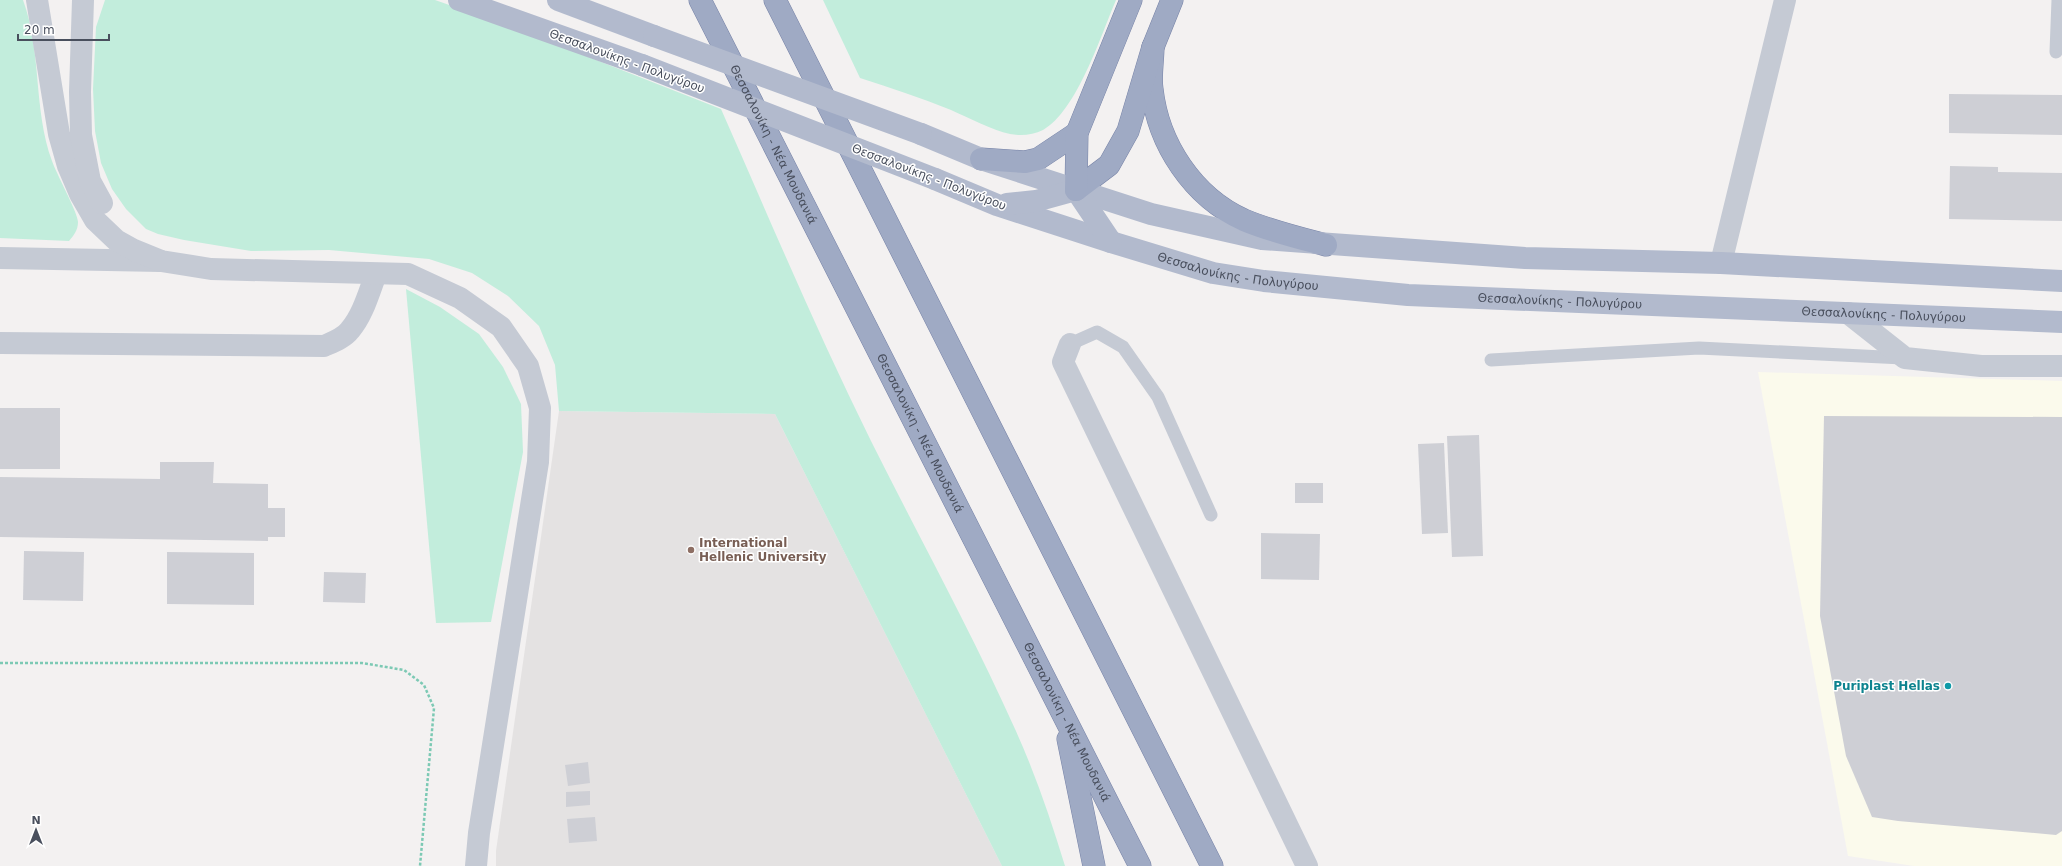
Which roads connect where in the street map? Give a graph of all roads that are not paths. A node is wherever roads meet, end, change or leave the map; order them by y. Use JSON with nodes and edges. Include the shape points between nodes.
{"nodes":[{"id":1,"x":37,"y":0,"type":"edge"},
{"id":2,"x":83,"y":0,"type":"edge"},
{"id":3,"x":459,"y":0,"type":"edge"},
{"id":4,"x":558,"y":0,"type":"edge"},
{"id":5,"x":700,"y":0,"type":"edge"},
{"id":6,"x":775,"y":0,"type":"edge"},
{"id":7,"x":781,"y":0,"type":"edge"},
{"id":8,"x":1131,"y":0,"type":"edge"},
{"id":9,"x":1172,"y":0,"type":"edge"},
{"id":10,"x":1786,"y":0,"type":"edge"},
{"id":11,"x":2058,"y":0,"type":"edge"},
{"id":12,"x":788,"y":26,"type":"junction"},
{"id":13,"x":1153,"y":47,"type":"junction"},
{"id":14,"x":2056,"y":52,"type":"dead end"},
{"id":15,"x":1077,"y":133,"type":"junction"},
{"id":16,"x":981,"y":159,"type":"junction"},
{"id":17,"x":1076,"y":190,"type":"junction"},
{"id":18,"x":997,"y":205,"type":"junction"},
{"id":19,"x":1111,"y":242,"type":"junction"},
{"id":20,"x":1326,"y":245,"type":"junction"},
{"id":21,"x":0,"y":258,"type":"edge"},
{"id":22,"x":161,"y":262,"type":"junction"},
{"id":23,"x":1721,"y":264,"type":"junction"},
{"id":24,"x":376,"y":274,"type":"junction"},
{"id":25,"x":2062,"y":281,"type":"edge"},
{"id":26,"x":1848,"y":313,"type":"junction"},
{"id":27,"x":2062,"y":322,"type":"edge"},
{"id":28,"x":0,"y":343,"type":"edge"},
{"id":29,"x":1070,"y":344,"type":"joint"},
{"id":30,"x":1905,"y":358,"type":"junction"},
{"id":31,"x":1491,"y":360,"type":"dead end"},
{"id":32,"x":2062,"y":366,"type":"edge"},
{"id":33,"x":1211,"y":515,"type":"dead end"},
{"id":34,"x":1062,"y":710,"type":"junction"},
{"id":35,"x":476,"y":866,"type":"edge"},
{"id":36,"x":1094,"y":866,"type":"edge"},
{"id":37,"x":1140,"y":866,"type":"edge"},
{"id":38,"x":1212,"y":866,"type":"edge"},
{"id":39,"x":1307,"y":866,"type":"edge"}],
"edges":[{"from":1,"to":22,"type":"street","via":[[59,134],[68,166],[80,194],[96,220],[116,240]]},
{"from":2,"to":22,"type":"street","via":[[81,135],[90,181],[103,205],[119,226]]},
{"from":3,"to":18,"type":"main road","name":"Θεσσαλονίκης - Πολυγύρου","bridge":true,"via":[[642,65]]},
{"from":4,"to":16,"type":"main road","bridge":true,"via":[[921,134]]},
{"from":5,"to":34,"type":"highway","name":"Θεσσαλονίκη - Νέα Μουδανιά"},
{"from":6,"to":12,"type":"highway"},
{"from":7,"to":12,"type":"highway"},
{"from":8,"to":15,"type":"highway"},
{"from":9,"to":13,"type":"highway"},
{"from":10,"to":23,"type":"street"},
{"from":11,"to":14,"type":"lane"},
{"from":12,"to":38,"type":"highway"},
{"from":13,"to":17,"type":"highway","via":[[1128,131],[1109,165]]},
{"from":13,"to":20,"type":"highway","via":[[1153,96],[1161,130],[1180,167],[1208,198],[1244,220]]},
{"from":15,"to":16,"type":"highway","via":[[1038,159],[1025,162]]},
{"from":15,"to":17,"type":"highway"},
{"from":16,"to":17,"type":"main road"},
{"from":17,"to":18,"type":"main road","via":[[1036,201]]},
{"from":17,"to":19,"type":"main road"},
{"from":17,"to":20,"type":"main road","via":[[1151,214],[1262,239]]},
{"from":18,"to":19,"type":"main road","name":"Θεσσαλονίκης - Πολυγύρου"},
{"from":19,"to":26,"type":"main road","name":"Θεσσαλονίκης - Πολυγύρου","via":[[1213,273],[1264,281],[1401,294]]},
{"from":20,"to":23,"type":"main road","via":[[1525,258]]},
{"from":21,"to":22,"type":"street"},
{"from":22,"to":24,"type":"street","via":[[211,269]]},
{"from":23,"to":25,"type":"main road"},
{"from":24,"to":28,"type":"street","via":[[350,330],[338,340],[324,346]]},
{"from":24,"to":35,"type":"street","via":[[408,274],[460,298],[501,327],[528,366],[540,408],[538,462],[480,825]]},
{"from":26,"to":27,"type":"main road","name":"Θεσσαλονίκης - Πολυγύρου"},
{"from":26,"to":30,"type":"street"},
{"from":29,"to":33,"type":"lane","via":[[1097,332],[1123,347],[1158,397]]},
{"from":29,"to":39,"type":"street","via":[[1062,362]]},
{"from":30,"to":31,"type":"lane","via":[[1699,348]]},
{"from":30,"to":32,"type":"street","via":[[1981,366]]},
{"from":34,"to":36,"type":"highway"},
{"from":34,"to":37,"type":"highway","name":"Θεσσαλονίκη - Νέα Μουδανιά"}]}
